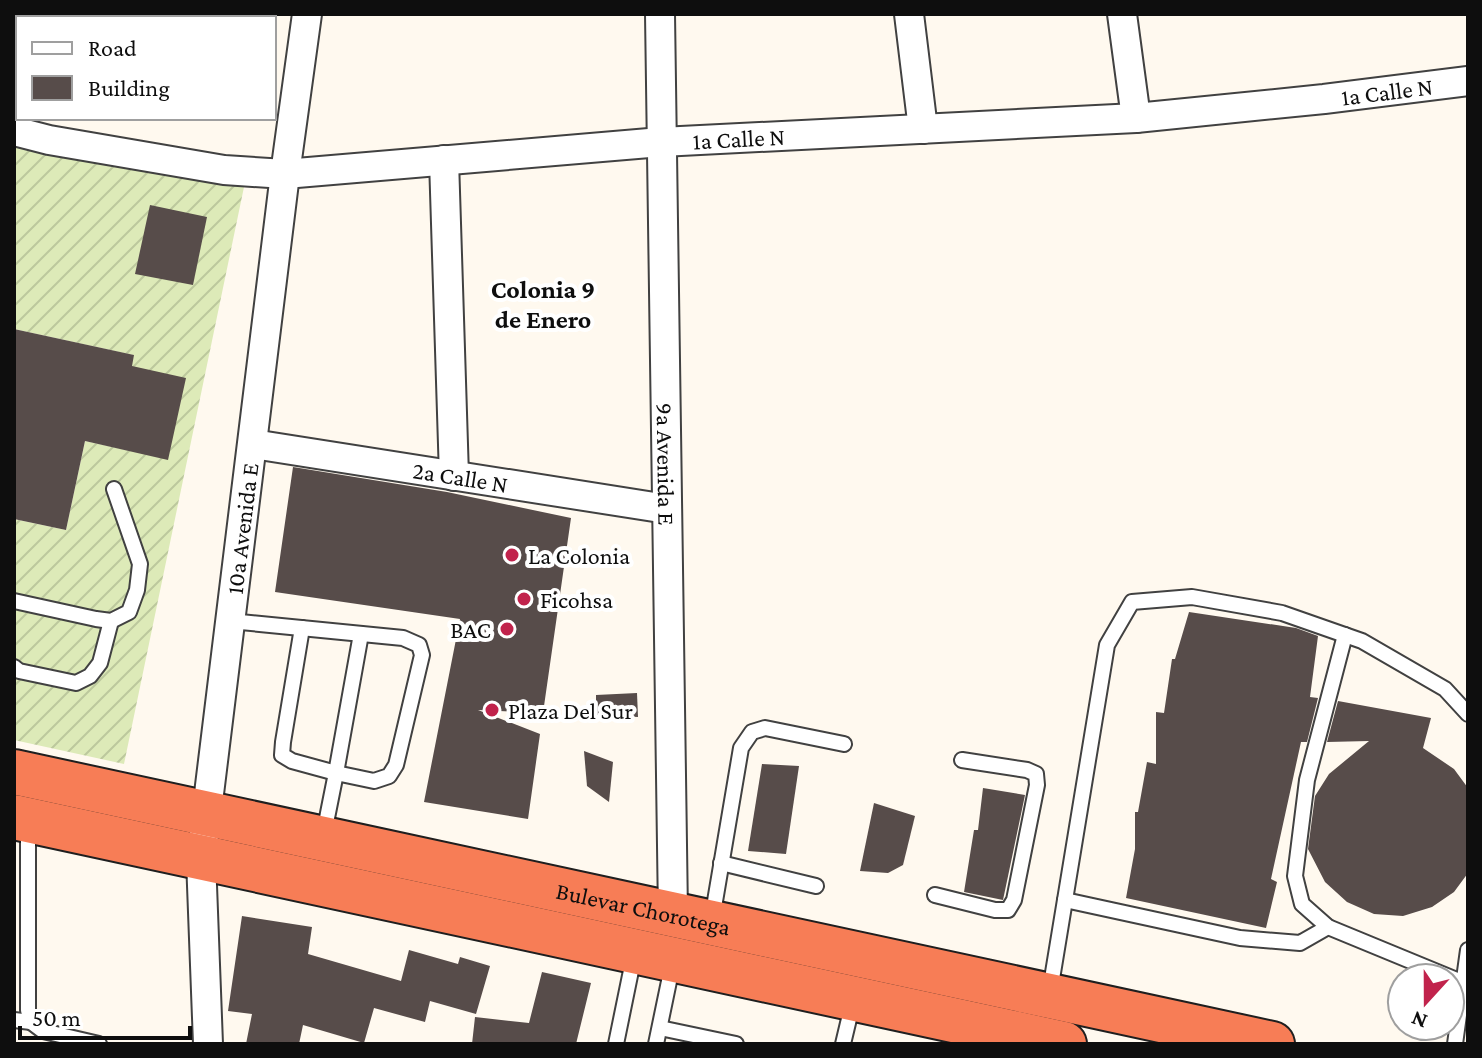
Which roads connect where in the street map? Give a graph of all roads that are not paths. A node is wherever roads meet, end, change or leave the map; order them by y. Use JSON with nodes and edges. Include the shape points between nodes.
{"nodes":[{"id":1,"x":307,"y":14,"type":"edge"},
{"id":2,"x":660,"y":14,"type":"edge"},
{"id":3,"x":909,"y":14,"type":"edge"},
{"id":4,"x":1122,"y":14,"type":"edge"},
{"id":5,"x":1468,"y":81,"type":"edge"},
{"id":6,"x":1136,"y":118,"type":"junction"},
{"id":7,"x":923,"y":129,"type":"junction"},
{"id":8,"x":14,"y":131,"type":"edge"},
{"id":9,"x":661,"y":142,"type":"junction"},
{"id":10,"x":444,"y":160,"type":"junction"},
{"id":11,"x":285,"y":174,"type":"junction"},
{"id":12,"x":253,"y":444,"type":"junction"},
{"id":13,"x":454,"y":476,"type":"junction"},
{"id":14,"x":114,"y":489,"type":"dead end"},
{"id":15,"x":667,"y":509,"type":"junction"},
{"id":16,"x":14,"y":601,"type":"edge"},
{"id":17,"x":111,"y":621,"type":"junction"},
{"id":18,"x":230,"y":621,"type":"junction"},
{"id":19,"x":302,"y":628,"type":"junction"},
{"id":20,"x":361,"y":634,"type":"junction"},
{"id":21,"x":1345,"y":635,"type":"junction"},
{"id":22,"x":14,"y":667,"type":"edge"},
{"id":23,"x":1468,"y":714,"type":"edge"},
{"id":24,"x":844,"y":744,"type":"dead end"},
{"id":25,"x":962,"y":760,"type":"dead end"},
{"id":26,"x":14,"y":772,"type":"edge"},
{"id":27,"x":336,"y":773,"type":"junction"},
{"id":28,"x":206,"y":813,"type":"junction"},
{"id":29,"x":21,"y":819,"type":"edge"},
{"id":30,"x":323,"y":838,"type":"junction"},
{"id":31,"x":201,"y":859,"type":"junction"},
{"id":32,"x":721,"y":863,"type":"junction"},
{"id":33,"x":816,"y":886,"type":"dead end"},
{"id":34,"x":28,"y":887,"type":"junction"},
{"id":35,"x":935,"y":895,"type":"dead end"},
{"id":36,"x":1065,"y":900,"type":"junction"},
{"id":37,"x":14,"y":908,"type":"edge"},
{"id":38,"x":692,"y":918,"type":"junction"},
{"id":39,"x":1328,"y":927,"type":"junction"},
{"id":40,"x":654,"y":955,"type":"junction"},
{"id":41,"x":1413,"y":962,"type":"edge"},
{"id":42,"x":1050,"y":996,"type":"junction"},
{"id":43,"x":854,"y":999,"type":"junction"},
{"id":44,"x":14,"y":1020,"type":"edge"},
{"id":45,"x":31,"y":1022,"type":"junction"},
{"id":46,"x":660,"y":1028,"type":"junction"},
{"id":47,"x":99,"y":1044,"type":"edge"},
{"id":48,"x":208,"y":1044,"type":"edge"},
{"id":49,"x":616,"y":1044,"type":"edge"},
{"id":50,"x":656,"y":1044,"type":"edge"},
{"id":51,"x":736,"y":1044,"type":"edge"},
{"id":52,"x":843,"y":1044,"type":"edge"},
{"id":53,"x":1060,"y":1044,"type":"edge"},
{"id":54,"x":1272,"y":1044,"type":"edge"}],
"edges":[{"from":1,"to":11,"type":"street","name":"10a Avenida E"},
{"from":2,"to":9,"type":"street","name":"9a Avenida E"},
{"from":3,"to":7,"type":"street"},
{"from":4,"to":6,"type":"street"},
{"from":5,"to":6,"type":"street","name":"1a Calle N"},
{"from":6,"to":7,"type":"street","name":"1a Calle N"},
{"from":7,"to":9,"type":"street","name":"1a Calle N"},
{"from":8,"to":11,"type":"street","name":"1a Calle N","via":[[224,170]]},
{"from":9,"to":10,"type":"street","name":"1a Calle N"},
{"from":9,"to":15,"type":"street","name":"9a Avenida E"},
{"from":10,"to":11,"type":"street","name":"1a Calle N"},
{"from":10,"to":13,"type":"street"},
{"from":11,"to":12,"type":"street","name":"10a Avenida E"},
{"from":12,"to":13,"type":"street","name":"2a Calle N"},
{"from":12,"to":18,"type":"street","name":"10a Avenida E"},
{"from":13,"to":15,"type":"street","name":"2a Calle N"},
{"from":14,"to":17,"type":"lane","via":[[140,564],[129,612]]},
{"from":15,"to":38,"type":"street","name":"9a Avenida E"},
{"from":16,"to":17,"type":"lane"},
{"from":17,"to":22,"type":"lane","via":[[100,663],[76,683]]},
{"from":18,"to":19,"type":"lane"},
{"from":18,"to":28,"type":"street","name":"10a Avenida E"},
{"from":19,"to":20,"type":"lane"},
{"from":19,"to":27,"type":"lane","via":[[282,755]]},
{"from":20,"to":27,"type":"lane"},
{"from":20,"to":27,"type":"lane","via":[[403,638],[419,645],[422,655],[389,776],[374,781]]},
{"from":21,"to":23,"type":"lane","via":[[1445,689]]},
{"from":21,"to":36,"type":"lane","via":[[1282,613],[1192,597],[1132,602],[1107,645]]},
{"from":21,"to":39,"type":"lane","via":[[1307,780],[1295,876],[1302,904]]},
{"from":24,"to":32,"type":"lane","via":[[765,728],[752,732],[741,748]]},
{"from":25,"to":35,"type":"lane","via":[[1036,774],[1014,900],[1008,910],[995,910]]},
{"from":26,"to":28,"type":"highway","name":"Bulevar Chorotega"},
{"from":27,"to":30,"type":"lane"},
{"from":28,"to":30,"type":"highway","name":"Bulevar Chorotega"},
{"from":28,"to":31,"type":"street","name":"10a Avenida E"},
{"from":29,"to":31,"type":"highway","name":"Bulevar Chorotega"},
{"from":29,"to":34,"type":"lane"},
{"from":30,"to":38,"type":"highway","name":"Bulevar Chorotega"},
{"from":31,"to":40,"type":"highway","name":"Bulevar Chorotega"},
{"from":31,"to":48,"type":"street","name":"10a Avenida E"},
{"from":32,"to":33,"type":"lane"},
{"from":32,"to":38,"type":"lane"},
{"from":34,"to":37,"type":"lane"},
{"from":34,"to":45,"type":"lane"},
{"from":36,"to":39,"type":"lane","via":[[1240,938],[1300,943]]},
{"from":36,"to":42,"type":"lane"},
{"from":38,"to":42,"type":"highway","name":"Bulevar Chorotega"},
{"from":39,"to":41,"type":"lane"},
{"from":40,"to":43,"type":"highway","name":"Bulevar Chorotega"},
{"from":40,"to":46,"type":"lane"},
{"from":40,"to":49,"type":"lane"},
{"from":42,"to":54,"type":"highway","name":"Bulevar Chorotega"},
{"from":43,"to":52,"type":"lane"},
{"from":43,"to":53,"type":"highway","name":"Bulevar Chorotega"},
{"from":44,"to":45,"type":"lane"},
{"from":45,"to":47,"type":"lane","via":[[43,1031]]},
{"from":46,"to":50,"type":"lane"},
{"from":46,"to":51,"type":"lane"}]}
